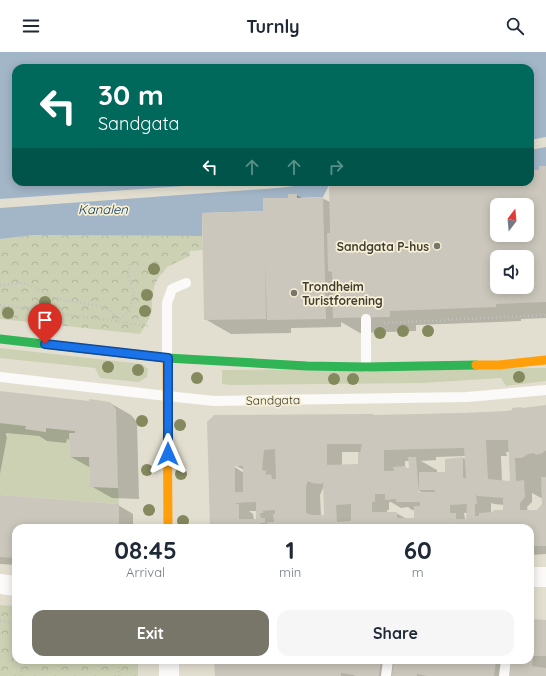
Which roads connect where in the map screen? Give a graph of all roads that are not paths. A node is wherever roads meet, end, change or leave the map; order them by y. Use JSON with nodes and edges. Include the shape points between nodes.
{"nodes":[{"id":1,"x":186,"y":283,"type":"dead end"},
{"id":2,"x":366,"y":324,"type":"road end"},
{"id":3,"x":0,"y":339,"type":"edge"},
{"id":4,"x":168,"y":358,"type":"junction"},
{"id":5,"x":546,"y":360,"type":"edge"},
{"id":6,"x":366,"y":367,"type":"junction"},
{"id":7,"x":0,"y":377,"type":"edge"},
{"id":8,"x":546,"y":390,"type":"edge"},
{"id":9,"x":167,"y":396,"type":"junction"},
{"id":10,"x":168,"y":524,"type":"edge"},
{"id":11,"x":534,"y":577,"type":"edge"},
{"id":12,"x":546,"y":577,"type":"edge"},
{"id":13,"x":0,"y":584,"type":"edge"},
{"id":14,"x":12,"y":586,"type":"edge"},
{"id":15,"x":169,"y":664,"type":"edge"},
{"id":16,"x":388,"y":664,"type":"edge"},
{"id":17,"x":506,"y":664,"type":"edge"},
{"id":18,"x":169,"y":676,"type":"edge"},
{"id":19,"x":386,"y":676,"type":"edge"},
{"id":20,"x":504,"y":676,"type":"edge"}],
"edges":[{"from":1,"to":4,"type":"lane","via":[[172,289],[166,303]]},
{"from":2,"to":6,"type":"lane"},
{"from":3,"to":4,"type":"main road"},
{"from":4,"to":6,"type":"main road"},
{"from":4,"to":9,"type":"main road"},
{"from":5,"to":6,"type":"main road","via":[[499,364]]},
{"from":7,"to":9,"type":"lane","name":"Sandgata"},
{"from":8,"to":9,"type":"lane","name":"Sandgata","via":[[467,398],[214,401]]},
{"from":9,"to":10,"type":"main road"},
{"from":11,"to":12,"type":"street"},
{"from":13,"to":14,"type":"street"},
{"from":15,"to":18,"type":"street"},
{"from":16,"to":19,"type":"lane"},
{"from":17,"to":20,"type":"lane"}]}
